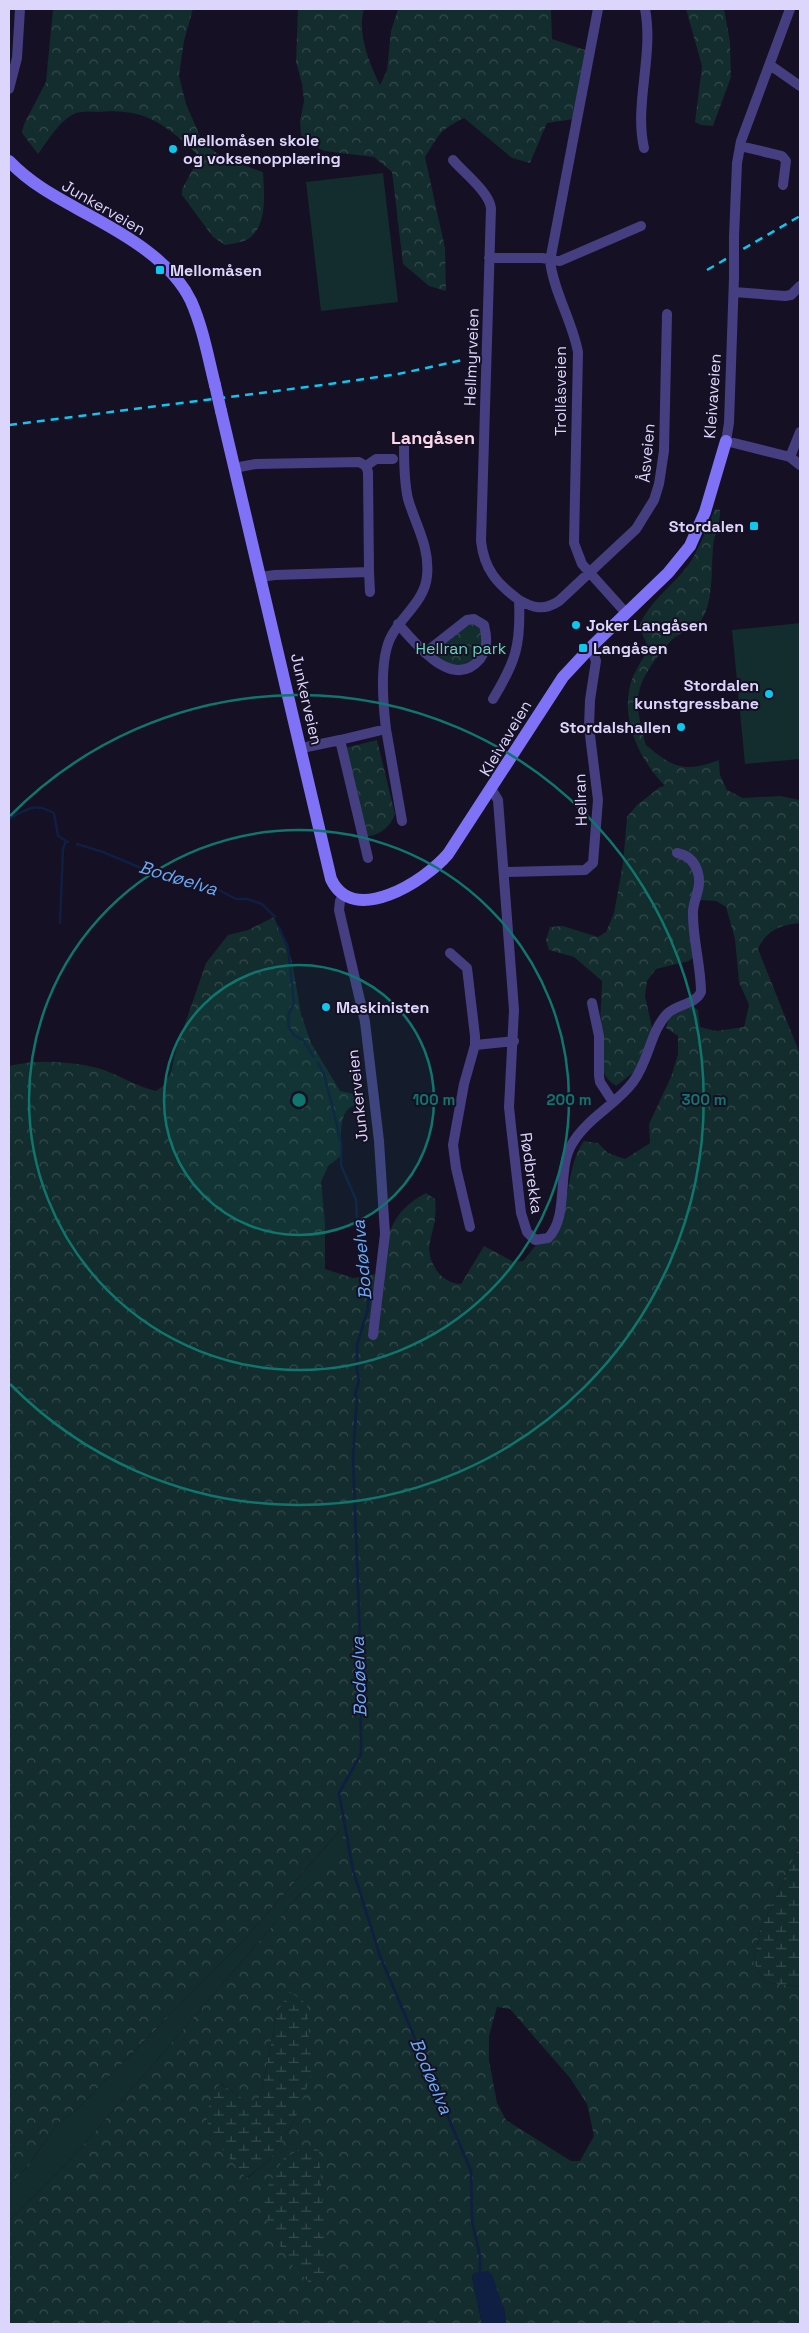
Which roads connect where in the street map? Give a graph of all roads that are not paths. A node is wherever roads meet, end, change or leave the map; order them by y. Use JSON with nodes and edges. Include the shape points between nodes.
{"nodes":[{"id":1,"x":20,"y":9,"type":"edge"},
{"id":2,"x":598,"y":9,"type":"edge"},
{"id":3,"x":645,"y":9,"type":"edge"},
{"id":4,"x":790,"y":9,"type":"edge"},
{"id":5,"x":770,"y":65,"type":"junction"},
{"id":6,"x":800,"y":86,"type":"edge"},
{"id":7,"x":9,"y":89,"type":"edge"},
{"id":8,"x":740,"y":146,"type":"junction"},
{"id":9,"x":644,"y":148,"type":"dead end"},
{"id":10,"x":453,"y":160,"type":"dead end"},
{"id":11,"x":9,"y":161,"type":"edge"},
{"id":12,"x":783,"y":185,"type":"dead end"},
{"id":13,"x":641,"y":226,"type":"dead end"},
{"id":14,"x":489,"y":258,"type":"junction"},
{"id":15,"x":550,"y":261,"type":"junction"},
{"id":16,"x":800,"y":286,"type":"edge"},
{"id":17,"x":734,"y":292,"type":"junction"},
{"id":18,"x":667,"y":314,"type":"dead end"},
{"id":19,"x":800,"y":432,"type":"edge"},
{"id":20,"x":726,"y":441,"type":"junction"},
{"id":21,"x":404,"y":446,"type":"dead end"},
{"id":22,"x":790,"y":457,"type":"junction"},
{"id":23,"x":393,"y":459,"type":"dead end"},
{"id":24,"x":800,"y":465,"type":"edge"},
{"id":25,"x":366,"y":466,"type":"junction"},
{"id":26,"x":234,"y":468,"type":"junction"},
{"id":27,"x":369,"y":572,"type":"junction"},
{"id":28,"x":590,"y":574,"type":"junction"},
{"id":29,"x":261,"y":577,"type":"junction"},
{"id":30,"x":370,"y":592,"type":"dead end"},
{"id":31,"x":519,"y":600,"type":"junction"},
{"id":32,"x":626,"y":613,"type":"junction"},
{"id":33,"x":398,"y":624,"type":"junction"},
{"id":34,"x":591,"y":647,"type":"junction"},
{"id":35,"x":425,"y":653,"type":"junction"},
{"id":36,"x":493,"y":699,"type":"dead end"},
{"id":37,"x":386,"y":729,"type":"junction"},
{"id":38,"x":340,"y":740,"type":"junction"},
{"id":39,"x":302,"y":748,"type":"junction"},
{"id":40,"x":492,"y":790,"type":"junction"},
{"id":41,"x":402,"y":822,"type":"dead end"},
{"id":42,"x":677,"y":853,"type":"dead end"},
{"id":43,"x":368,"y":858,"type":"dead end"},
{"id":44,"x":505,"y":872,"type":"junction"},
{"id":45,"x":343,"y":896,"type":"junction"},
{"id":46,"x":450,"y":953,"type":"dead end"},
{"id":47,"x":592,"y":1003,"type":"dead end"},
{"id":48,"x":514,"y":1041,"type":"junction"},
{"id":49,"x":475,"y":1045,"type":"junction"},
{"id":50,"x":613,"y":1102,"type":"junction"},
{"id":51,"x":470,"y":1227,"type":"dead end"},
{"id":52,"x":373,"y":1334,"type":"dead end"}],
"edges":[{"from":1,"to":7,"type":"street","via":[[17,58]]},
{"from":2,"to":15,"type":"street","name":"Trollåsveien"},
{"from":3,"to":9,"type":"street","via":[[648,36],[642,128]]},
{"from":4,"to":5,"type":"street","name":"Kleivaveien"},
{"from":5,"to":6,"type":"street"},
{"from":5,"to":8,"type":"street","name":"Kleivaveien"},
{"from":8,"to":12,"type":"street","via":[[782,156],[786,161]]},
{"from":8,"to":17,"type":"street","name":"Kleivaveien","bridge":true,"via":[[736,163]]},
{"from":10,"to":14,"type":"street","name":"Hellmyrveien","via":[[490,202]]},
{"from":11,"to":26,"type":"street","name":"Junkerveien","bridge":true,"via":[[46,192],[137,243],[173,276],[190,300],[202,329]]},
{"from":13,"to":15,"type":"street","via":[[560,261]]},
{"from":14,"to":15,"type":"street","via":[[542,258]]},
{"from":14,"to":31,"type":"street","name":"Hellmyrveien","via":[[482,553],[491,574]]},
{"from":15,"to":28,"type":"street","name":"Trollåsveien","via":[[555,287],[578,352],[572,523],[576,554]]},
{"from":16,"to":17,"type":"street","via":[[785,296]]},
{"from":17,"to":20,"type":"street","name":"Kleivaveien"},
{"from":18,"to":28,"type":"street","name":"Åsveien","via":[[664,451],[660,484],[636,529]]},
{"from":19,"to":22,"type":"street"},
{"from":20,"to":22,"type":"street"},
{"from":20,"to":32,"type":"street","name":"Kleivaveien","via":[[706,512],[690,546],[668,573]]},
{"from":21,"to":33,"type":"street","via":[[408,496],[426,545],[428,561],[422,593]]},
{"from":22,"to":24,"type":"street"},
{"from":23,"to":25,"type":"street","via":[[376,459]]},
{"from":25,"to":26,"type":"street","via":[[359,462],[260,464]]},
{"from":25,"to":27,"type":"street"},
{"from":26,"to":29,"type":"street","name":"Junkerveien"},
{"from":27,"to":29,"type":"street"},
{"from":27,"to":30,"type":"street"},
{"from":28,"to":31,"type":"street","name":"Åsveien","via":[[548,608]]},
{"from":28,"to":32,"type":"street","name":"Trollåsveien"},
{"from":29,"to":39,"type":"street","name":"Junkerveien"},
{"from":31,"to":36,"type":"street","via":[[517,652]]},
{"from":32,"to":34,"type":"street","name":"Kleivaveien"},
{"from":33,"to":35,"type":"street"},
{"from":33,"to":37,"type":"street","via":[[390,637],[383,676]]},
{"from":34,"to":40,"type":"street","name":"Kleivaveien","via":[[563,677]]},
{"from":34,"to":44,"type":"street","name":"Hellran","via":[[596,661],[589,727],[598,800],[593,863],[585,870]]},
{"from":35,"to":35,"type":"street","via":[[440,665],[453,669],[475,664],[486,645],[484,625],[474,619],[466,620]]},
{"from":37,"to":38,"type":"street"},
{"from":37,"to":41,"type":"street"},
{"from":38,"to":39,"type":"street"},
{"from":38,"to":43,"type":"street"},
{"from":39,"to":45,"type":"street","name":"Junkerveien","via":[[331,879]]},
{"from":40,"to":44,"type":"street","name":"Rødbrekka","via":[[498,800]]},
{"from":40,"to":45,"type":"street","name":"Kleivaveien","via":[[448,854],[424,878],[387,896]]},
{"from":42,"to":50,"type":"street","name":"Rødbrekka","via":[[692,861],[698,874],[699,889],[693,913],[701,992],[695,1000],[676,1007],[663,1019],[640,1072]]},
{"from":44,"to":48,"type":"street","name":"Rødbrekka"},
{"from":45,"to":52,"type":"street","name":"Junkerveien","via":[[339,910],[366,1030],[383,1196],[384,1234]]},
{"from":46,"to":49,"type":"street","via":[[465,964],[468,972]]},
{"from":47,"to":50,"type":"street","via":[[599,1036],[600,1082]]},
{"from":48,"to":49,"type":"street"},
{"from":48,"to":50,"type":"street","name":"Rødbrekka","via":[[511,1126],[523,1223],[535,1240],[548,1238],[556,1228],[566,1158],[571,1145]]},
{"from":49,"to":51,"type":"street","via":[[453,1145]]}]}
